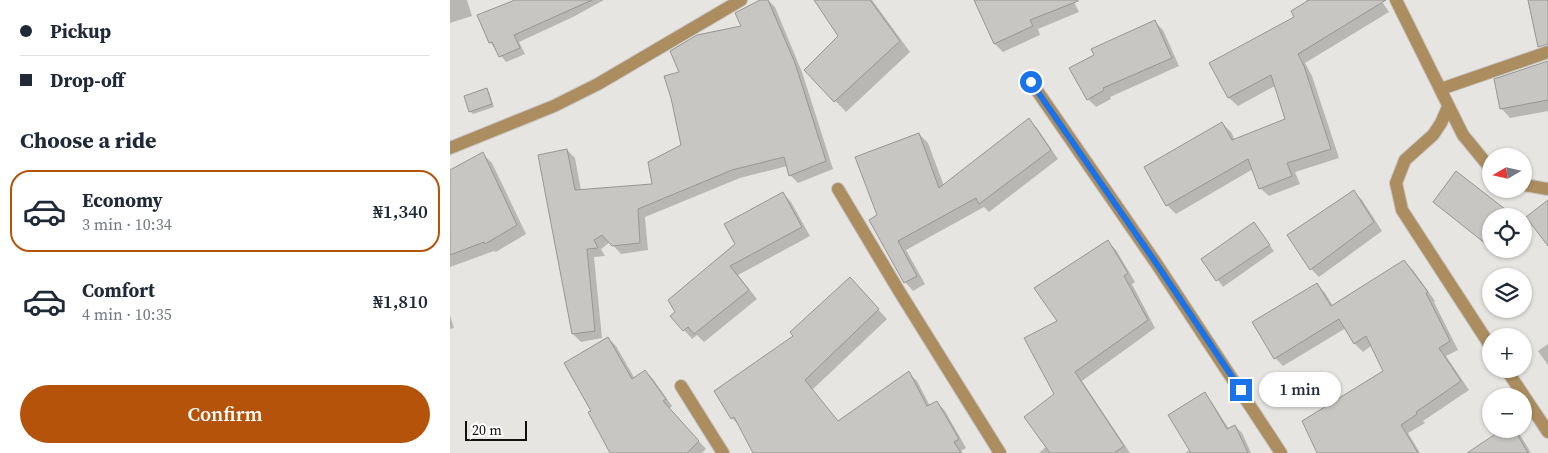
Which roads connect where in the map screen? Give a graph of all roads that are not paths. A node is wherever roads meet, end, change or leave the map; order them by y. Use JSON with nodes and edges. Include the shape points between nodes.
{"nodes":[{"id":1,"x":741,"y":0,"type":"edge"},
{"id":2,"x":1396,"y":0,"type":"edge"},
{"id":3,"x":1548,"y":52,"type":"edge"},
{"id":4,"x":1031,"y":82,"type":"dead end"},
{"id":5,"x":1440,"y":89,"type":"junction"},
{"id":6,"x":1448,"y":107,"type":"junction"},
{"id":7,"x":450,"y":148,"type":"edge"},
{"id":8,"x":1482,"y":159,"type":"edge"},
{"id":9,"x":1532,"y":186,"type":"edge"},
{"id":10,"x":838,"y":189,"type":"dead end"},
{"id":11,"x":1548,"y":189,"type":"edge"},
{"id":12,"x":1482,"y":333,"type":"edge"},
{"id":13,"x":1512,"y":378,"type":"edge"},
{"id":14,"x":680,"y":386,"type":"dead end"},
{"id":15,"x":1548,"y":432,"type":"edge"},
{"id":16,"x":723,"y":453,"type":"edge"},
{"id":17,"x":1000,"y":453,"type":"edge"},
{"id":18,"x":1281,"y":453,"type":"edge"}],
"edges":[{"from":1,"to":7,"type":"street","via":[[598,84]]},
{"from":2,"to":5,"type":"street"},
{"from":3,"to":5,"type":"street"},
{"from":4,"to":18,"type":"street","via":[[1156,263]]},
{"from":5,"to":6,"type":"street"},
{"from":6,"to":8,"type":"street","via":[[1463,135]]},
{"from":6,"to":12,"type":"street","via":[[1433,135],[1406,160],[1396,183],[1402,210]]},
{"from":9,"to":11,"type":"street"},
{"from":10,"to":17,"type":"street"},
{"from":13,"to":15,"type":"street"},
{"from":14,"to":16,"type":"street"}]}
